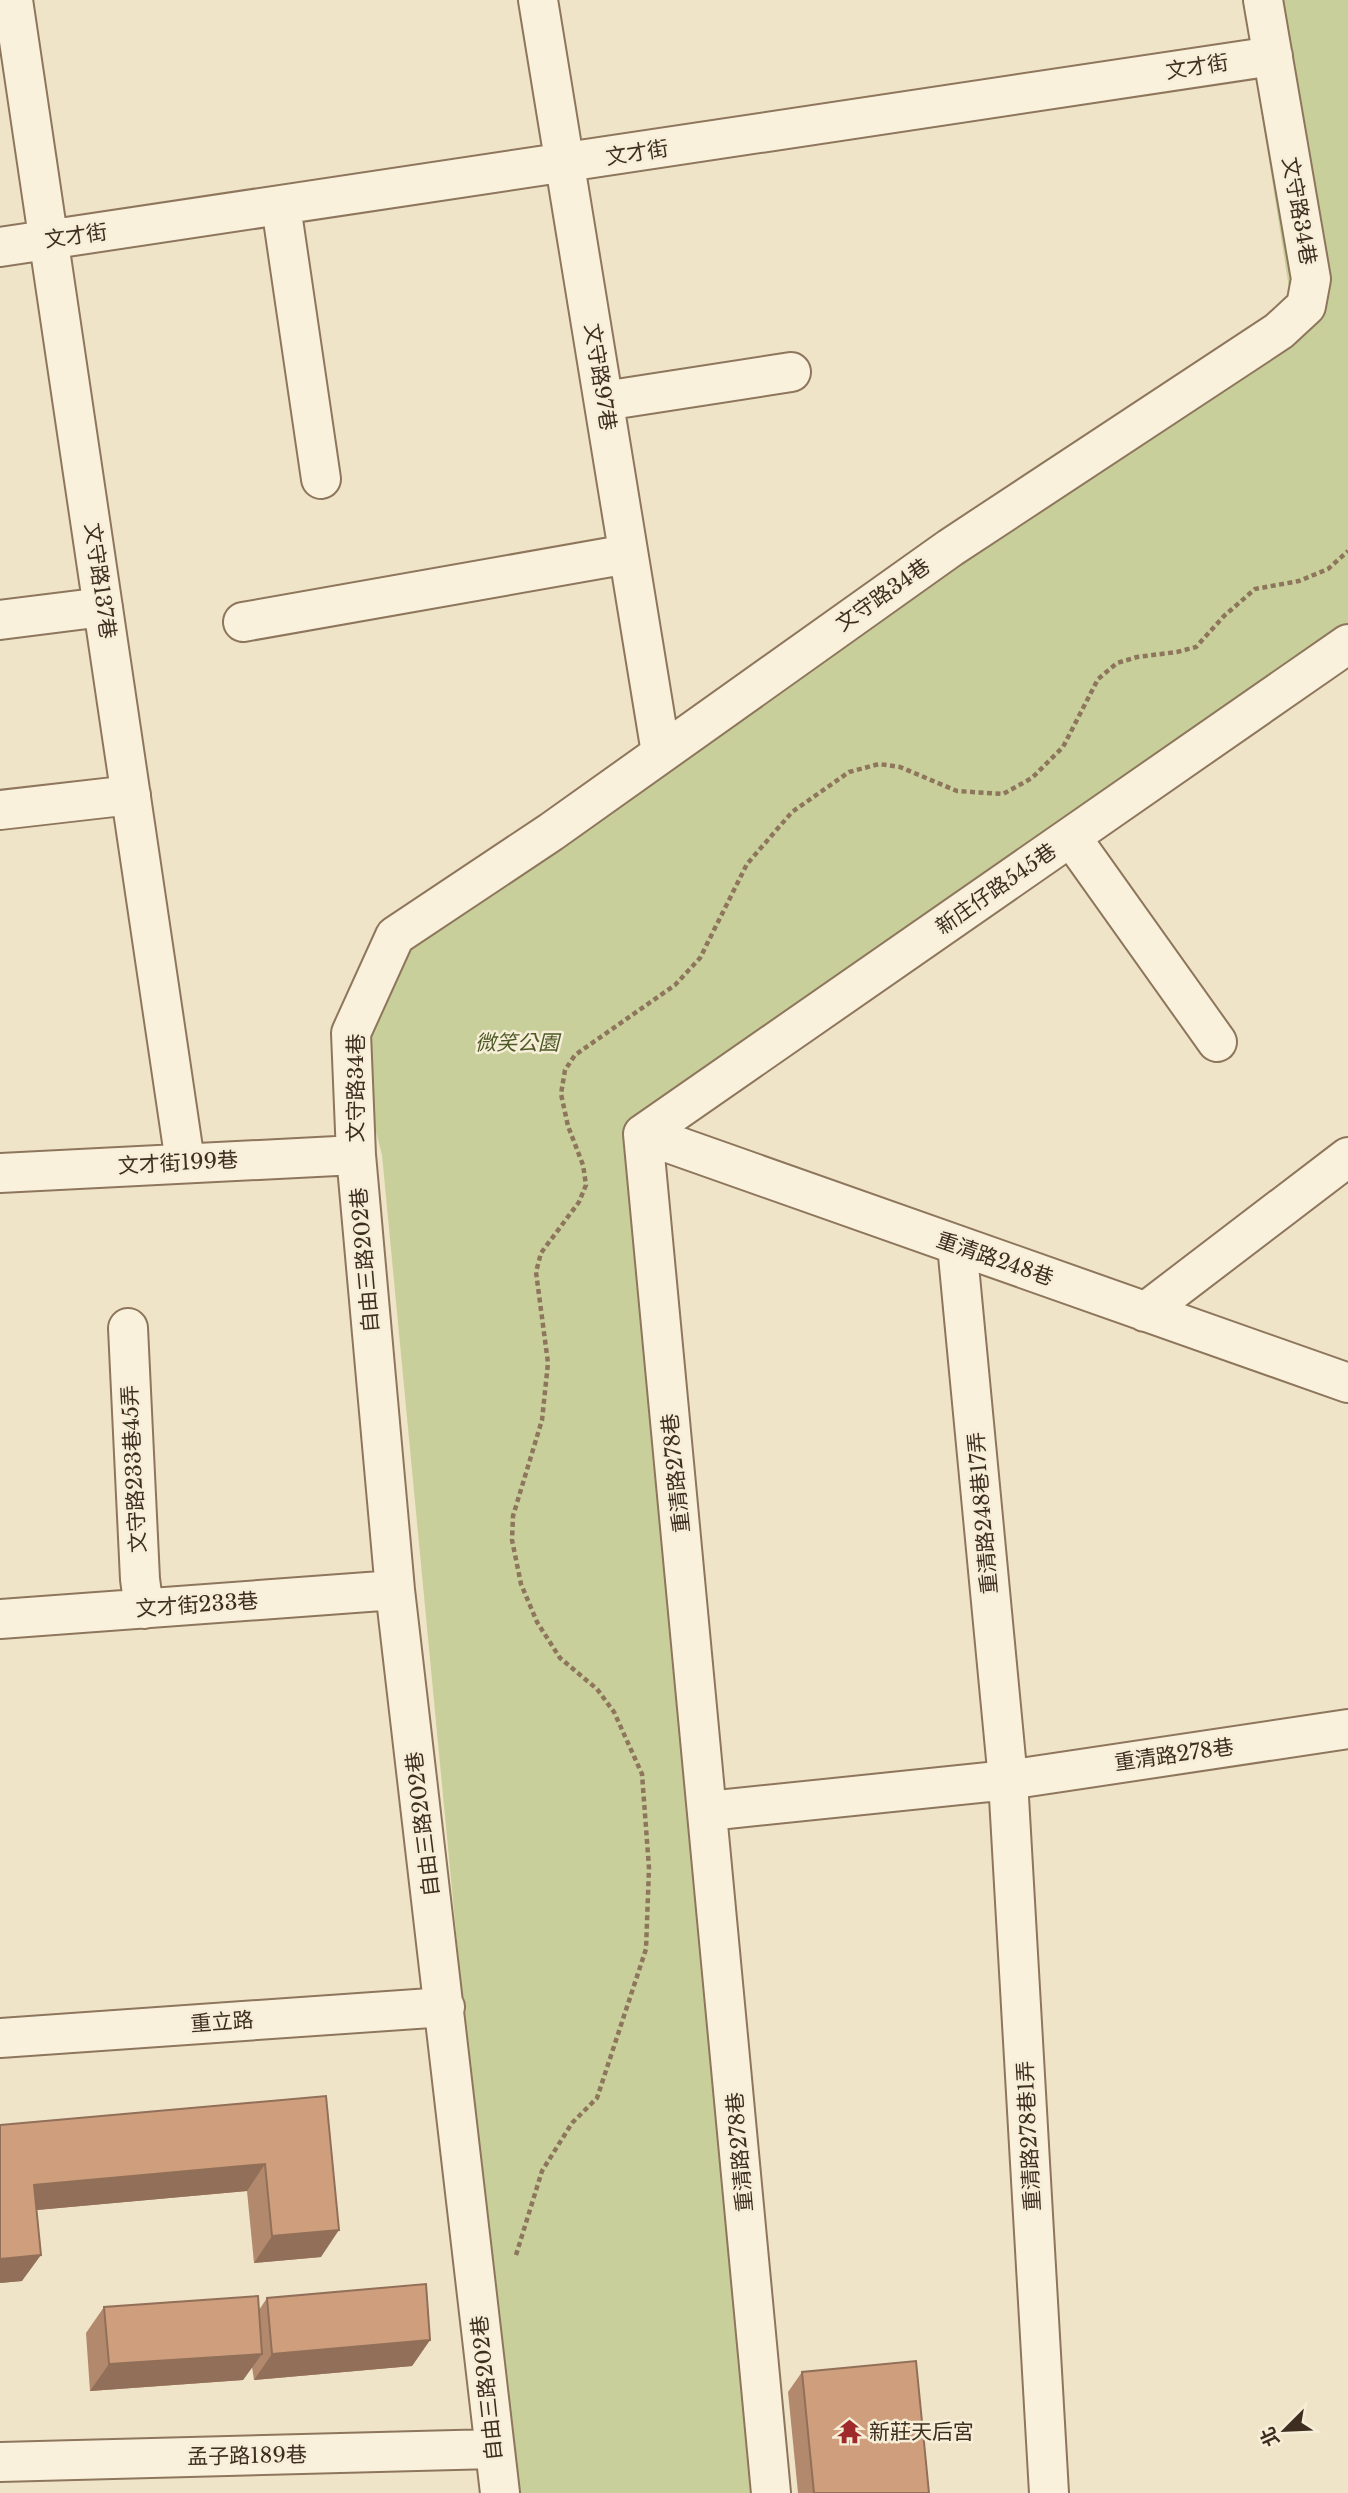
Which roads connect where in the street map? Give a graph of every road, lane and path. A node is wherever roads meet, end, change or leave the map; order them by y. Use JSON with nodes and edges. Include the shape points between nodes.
{"nodes":[{"id":1,"x":13,"y":0,"type":"edge"},
{"id":2,"x":538,"y":0,"type":"edge"},
{"id":3,"x":1263,"y":0,"type":"edge"},
{"id":4,"x":1273,"y":55,"type":"junction"},
{"id":5,"x":564,"y":164,"type":"junction"},
{"id":6,"x":281,"y":206,"type":"junction"},
{"id":7,"x":49,"y":240,"type":"junction"},
{"id":8,"x":0,"y":247,"type":"edge"},
{"id":9,"x":791,"y":372,"type":"dead end"},
{"id":10,"x":604,"y":401,"type":"junction"},
{"id":11,"x":321,"y":480,"type":"dead end"},
{"id":12,"x":1348,"y":551,"type":"edge"},
{"id":13,"x":628,"y":554,"type":"junction"},
{"id":14,"x":103,"y":607,"type":"junction"},
{"id":15,"x":0,"y":620,"type":"edge"},
{"id":16,"x":243,"y":622,"type":"dead end"},
{"id":17,"x":1348,"y":644,"type":"edge"},
{"id":18,"x":662,"y":753,"type":"junction"},
{"id":19,"x":131,"y":795,"type":"junction"},
{"id":20,"x":0,"y":810,"type":"edge"},
{"id":21,"x":1071,"y":837,"type":"junction"},
{"id":22,"x":1217,"y":1042,"type":"dead end"},
{"id":23,"x":643,"y":1135,"type":"junction"},
{"id":24,"x":356,"y":1155,"type":"junction"},
{"id":25,"x":1348,"y":1157,"type":"edge"},
{"id":26,"x":185,"y":1162,"type":"junction"},
{"id":27,"x":0,"y":1173,"type":"edge"},
{"id":28,"x":957,"y":1245,"type":"junction"},
{"id":29,"x":1145,"y":1312,"type":"junction"},
{"id":30,"x":128,"y":1328,"type":"dead end"},
{"id":31,"x":1348,"y":1382,"type":"edge"},
{"id":32,"x":395,"y":1590,"type":"junction"},
{"id":33,"x":144,"y":1609,"type":"junction"},
{"id":34,"x":0,"y":1619,"type":"edge"},
{"id":35,"x":1348,"y":1729,"type":"edge"},
{"id":36,"x":1008,"y":1780,"type":"junction"},
{"id":37,"x":708,"y":1811,"type":"junction"},
{"id":38,"x":444,"y":2007,"type":"junction"},
{"id":39,"x":0,"y":2038,"type":"edge"},
{"id":40,"x":515,"y":2258,"type":"dead end"},
{"id":41,"x":494,"y":2449,"type":"junction"},
{"id":42,"x":0,"y":2462,"type":"edge"},
{"id":43,"x":500,"y":2493,"type":"edge"},
{"id":44,"x":771,"y":2493,"type":"edge"},
{"id":45,"x":1049,"y":2493,"type":"edge"}],
"edges":[{"from":1,"to":7,"type":"street","name":"文守路137巷"},
{"from":2,"to":5,"type":"street","name":"文守路97巷"},
{"from":3,"to":4,"type":"street","name":"文守路34巷"},
{"from":4,"to":5,"type":"street","name":"文才街"},
{"from":4,"to":18,"type":"street","name":"文守路34巷","via":[[1311,279],[1306,306],[1279,331],[950,548]]},
{"from":5,"to":6,"type":"street","name":"文才街"},
{"from":5,"to":10,"type":"street","name":"文守路97巷"},
{"from":6,"to":7,"type":"street","name":"文才街"},
{"from":6,"to":11,"type":"street"},
{"from":7,"to":8,"type":"street","name":"文才街"},
{"from":7,"to":14,"type":"street","name":"文守路137巷"},
{"from":9,"to":10,"type":"street"},
{"from":10,"to":13,"type":"street","name":"文守路97巷"},
{"from":12,"to":40,"type":"path","via":[[1328,569],[1299,581],[1255,589],[1196,647],[1117,663],[1098,679],[1063,747],[1032,778],[1003,794],[957,791],[900,767],[879,764],[849,772],[792,812],[747,864],[700,958],[675,985],[575,1055],[565,1070],[561,1094],[586,1185],[579,1202],[541,1252],[536,1272],[548,1363],[542,1420],[513,1516],[512,1540],[521,1584],[537,1622],[560,1658],[597,1689],[614,1712],[642,1774],[649,1868],[646,1949],[597,2098],[572,2123],[542,2171]]},
{"from":13,"to":16,"type":"street"},
{"from":13,"to":18,"type":"street","name":"文守路97巷"},
{"from":14,"to":15,"type":"street"},
{"from":14,"to":19,"type":"street","name":"文守路137巷"},
{"from":17,"to":21,"type":"street","name":"新庄仔路545巷"},
{"from":18,"to":24,"type":"street","name":"文守路34巷","via":[[395,936],[351,1032]]},
{"from":19,"to":20,"type":"street"},
{"from":19,"to":26,"type":"street","name":"文守路137巷"},
{"from":21,"to":22,"type":"street"},
{"from":21,"to":23,"type":"street","name":"新庄仔路545巷"},
{"from":23,"to":28,"type":"street","name":"重清路248巷"},
{"from":23,"to":37,"type":"street","name":"重清路278巷"},
{"from":24,"to":26,"type":"street","name":"文才街199巷"},
{"from":24,"to":32,"type":"street","name":"自由三路202巷"},
{"from":25,"to":29,"type":"street"},
{"from":26,"to":27,"type":"street","name":"文才街199巷"},
{"from":28,"to":29,"type":"street","name":"重清路248巷"},
{"from":28,"to":36,"type":"street","name":"重清路248巷17弄"},
{"from":29,"to":31,"type":"street","name":"重清路248巷"},
{"from":30,"to":33,"type":"street","name":"文守路233巷45弄"},
{"from":32,"to":33,"type":"street","name":"文才街233巷"},
{"from":32,"to":38,"type":"street","name":"自由三路202巷"},
{"from":33,"to":34,"type":"street","name":"文才街233巷"},
{"from":35,"to":36,"type":"street","name":"重清路278巷"},
{"from":36,"to":37,"type":"street","name":"重清路278巷"},
{"from":36,"to":45,"type":"street","name":"重清路278巷1弄"},
{"from":37,"to":44,"type":"street","name":"重清路278巷"},
{"from":38,"to":39,"type":"street","name":"重立路"},
{"from":38,"to":41,"type":"street","name":"自由三路202巷"},
{"from":41,"to":42,"type":"street","name":"孟子路189巷"},
{"from":41,"to":43,"type":"street","name":"自由三路202巷"}]}
